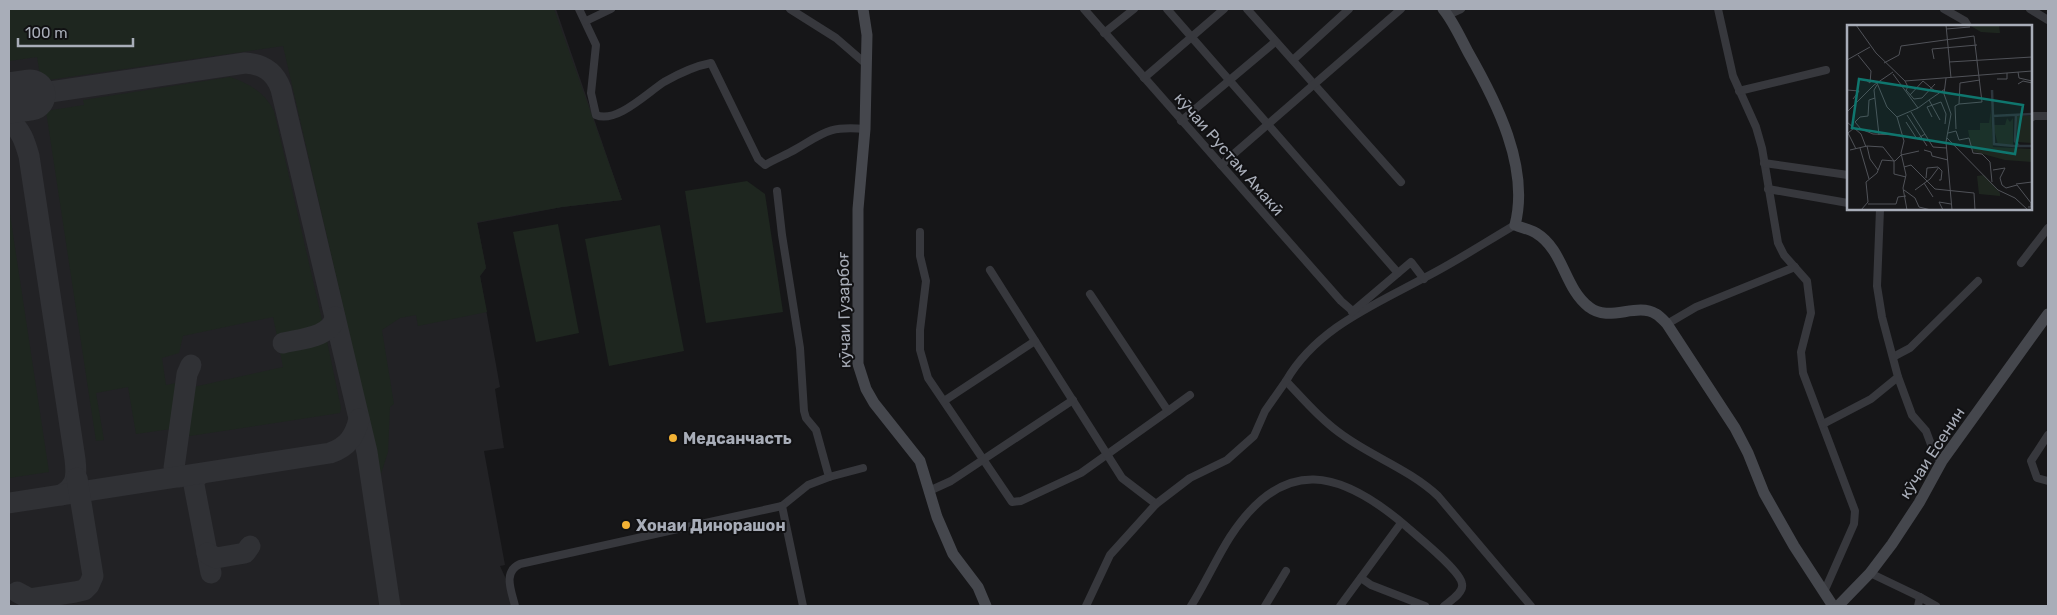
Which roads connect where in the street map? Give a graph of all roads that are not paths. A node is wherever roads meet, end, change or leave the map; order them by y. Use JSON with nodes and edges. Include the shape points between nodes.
{"nodes":[{"id":1,"x":579,"y":9,"type":"edge"},
{"id":2,"x":611,"y":9,"type":"edge"},
{"id":3,"x":790,"y":9,"type":"edge"},
{"id":4,"x":863,"y":9,"type":"edge"},
{"id":5,"x":1084,"y":9,"type":"edge"},
{"id":6,"x":1134,"y":9,"type":"edge"},
{"id":7,"x":1167,"y":9,"type":"edge"},
{"id":8,"x":1224,"y":9,"type":"edge"},
{"id":9,"x":1247,"y":9,"type":"edge"},
{"id":10,"x":1349,"y":9,"type":"edge"},
{"id":11,"x":1401,"y":9,"type":"edge"},
{"id":12,"x":1461,"y":9,"type":"edge"},
{"id":13,"x":1718,"y":9,"type":"edge"},
{"id":14,"x":1944,"y":9,"type":"edge"},
{"id":15,"x":2030,"y":9,"type":"edge"},
{"id":16,"x":1445,"y":12,"type":"edge"},
{"id":17,"x":2048,"y":20,"type":"edge"},
{"id":18,"x":586,"y":21,"type":"junction"},
{"id":19,"x":1967,"y":25,"type":"edge"},
{"id":20,"x":1104,"y":33,"type":"junction"},
{"id":21,"x":1192,"y":37,"type":"junction"},
{"id":22,"x":1275,"y":42,"type":"junction"},
{"id":23,"x":1292,"y":60,"type":"junction"},
{"id":24,"x":866,"y":64,"type":"junction"},
{"id":25,"x":1826,"y":70,"type":"dead end"},
{"id":26,"x":1144,"y":78,"type":"junction"},
{"id":27,"x":1230,"y":80,"type":"junction"},
{"id":28,"x":1313,"y":83,"type":"junction"},
{"id":29,"x":1739,"y":91,"type":"junction"},
{"id":30,"x":2048,"y":116,"type":"edge"},
{"id":31,"x":2032,"y":117,"type":"edge"},
{"id":32,"x":1181,"y":121,"type":"junction"},
{"id":33,"x":1266,"y":124,"type":"junction"},
{"id":34,"x":865,"y":130,"type":"junction"},
{"id":35,"x":1764,"y":163,"type":"junction"},
{"id":36,"x":1221,"y":165,"type":"junction"},
{"id":37,"x":1847,"y":175,"type":"edge"},
{"id":38,"x":1401,"y":182,"type":"dead end"},
{"id":39,"x":1768,"y":189,"type":"junction"},
{"id":40,"x":777,"y":190,"type":"dead end"},
{"id":41,"x":1847,"y":203,"type":"edge"},
{"id":42,"x":1880,"y":210,"type":"edge"},
{"id":43,"x":1515,"y":225,"type":"junction"},
{"id":44,"x":2048,"y":228,"type":"edge"},
{"id":45,"x":920,"y":232,"type":"dead end"},
{"id":46,"x":2020,"y":263,"type":"dead end"},
{"id":47,"x":1795,"y":266,"type":"junction"},
{"id":48,"x":990,"y":270,"type":"dead end"},
{"id":49,"x":1398,"y":273,"type":"junction"},
{"id":50,"x":1424,"y":279,"type":"junction"},
{"id":51,"x":1978,"y":281,"type":"dead end"},
{"id":52,"x":1090,"y":294,"type":"dead end"},
{"id":53,"x":1354,"y":313,"type":"junction"},
{"id":54,"x":2048,"y":314,"type":"edge"},
{"id":55,"x":1667,"y":324,"type":"junction"},
{"id":56,"x":1035,"y":340,"type":"junction"},
{"id":57,"x":1893,"y":356,"type":"junction"},
{"id":58,"x":1898,"y":377,"type":"junction"},
{"id":59,"x":1286,"y":381,"type":"junction"},
{"id":60,"x":1190,"y":395,"type":"dead end"},
{"id":61,"x":1073,"y":400,"type":"junction"},
{"id":62,"x":944,"y":401,"type":"junction"},
{"id":63,"x":1168,"y":411,"type":"junction"},
{"id":64,"x":1823,"y":424,"type":"junction"},
{"id":65,"x":2048,"y":435,"type":"edge"},
{"id":66,"x":1107,"y":454,"type":"junction"},
{"id":67,"x":982,"y":458,"type":"junction"},
{"id":68,"x":1942,"y":461,"type":"junction"},
{"id":69,"x":863,"y":468,"type":"dead end"},
{"id":70,"x":829,"y":477,"type":"junction"},
{"id":71,"x":2048,"y":481,"type":"edge"},
{"id":72,"x":929,"y":491,"type":"junction"},
{"id":73,"x":1156,"y":504,"type":"junction"},
{"id":74,"x":782,"y":506,"type":"junction"},
{"id":75,"x":1402,"y":523,"type":"junction"},
{"id":76,"x":1286,"y":571,"type":"dead end"},
{"id":77,"x":1870,"y":573,"type":"junction"},
{"id":78,"x":1361,"y":578,"type":"junction"},
{"id":79,"x":1824,"y":592,"type":"junction"},
{"id":80,"x":1920,"y":597,"type":"junction"},
{"id":81,"x":515,"y":606,"type":"edge"},
{"id":82,"x":803,"y":606,"type":"edge"},
{"id":83,"x":986,"y":606,"type":"edge"},
{"id":84,"x":1086,"y":606,"type":"edge"},
{"id":85,"x":1191,"y":606,"type":"edge"},
{"id":86,"x":1265,"y":606,"type":"edge"},
{"id":87,"x":1340,"y":606,"type":"edge"},
{"id":88,"x":1426,"y":606,"type":"edge"},
{"id":89,"x":1444,"y":606,"type":"edge"},
{"id":90,"x":1532,"y":606,"type":"edge"},
{"id":91,"x":1833,"y":606,"type":"edge"},
{"id":92,"x":1838,"y":606,"type":"edge"},
{"id":93,"x":1918,"y":606,"type":"edge"},
{"id":94,"x":1936,"y":606,"type":"edge"}],
"edges":[{"from":1,"to":18,"type":"street"},
{"from":2,"to":18,"type":"street"},
{"from":3,"to":24,"type":"street","via":[[836,38]]},
{"from":4,"to":24,"type":"street","name":"кӯчаи Гузарбоғ"},
{"from":5,"to":20,"type":"street","name":"кӯчаи Рустам Амакӣ"},
{"from":6,"to":20,"type":"street"},
{"from":7,"to":21,"type":"street"},
{"from":8,"to":21,"type":"street"},
{"from":9,"to":22,"type":"street"},
{"from":10,"to":23,"type":"street"},
{"from":11,"to":28,"type":"street"},
{"from":12,"to":16,"type":"street"},
{"from":13,"to":29,"type":"street"},
{"from":14,"to":19,"type":"street"},
{"from":15,"to":17,"type":"street"},
{"from":16,"to":43,"type":"street","via":[[1505,125],[1519,181],[1520,201]]},
{"from":18,"to":34,"type":"street","via":[[596,46],[592,103],[600,117],[617,113],[665,82],[711,63],[758,159],[764,165],[822,132],[835,128]]},
{"from":20,"to":26,"type":"street","name":"кӯчаи Рустам Амакӣ"},
{"from":21,"to":26,"type":"street"},
{"from":21,"to":27,"type":"street"},
{"from":22,"to":23,"type":"street"},
{"from":22,"to":27,"type":"street"},
{"from":23,"to":28,"type":"street"},
{"from":24,"to":34,"type":"street","name":"кӯчаи Гузарбоғ"},
{"from":25,"to":29,"type":"street"},
{"from":26,"to":32,"type":"street","name":"кӯчаи Рустам Амакӣ"},
{"from":27,"to":32,"type":"street"},
{"from":27,"to":33,"type":"street"},
{"from":28,"to":33,"type":"street"},
{"from":28,"to":38,"type":"street"},
{"from":29,"to":35,"type":"street","via":[[1756,127]]},
{"from":30,"to":31,"type":"street"},
{"from":32,"to":36,"type":"street","name":"кӯчаи Рустам Амакӣ"},
{"from":33,"to":36,"type":"street"},
{"from":33,"to":49,"type":"street"},
{"from":34,"to":72,"type":"street","name":"кӯчаи Гузарбоғ","via":[[858,209],[858,364],[874,403],[920,461]]},
{"from":35,"to":37,"type":"street"},
{"from":35,"to":39,"type":"street"},
{"from":36,"to":53,"type":"street","name":"кӯчаи Рустам Амакӣ"},
{"from":39,"to":41,"type":"street"},
{"from":39,"to":47,"type":"street","via":[[1778,243]]},
{"from":40,"to":70,"type":"street","via":[[800,348],[804,411],[816,430]]},
{"from":42,"to":57,"type":"street","via":[[1877,286]]},
{"from":43,"to":50,"type":"street"},
{"from":43,"to":55,"type":"street","via":[[1537,233],[1554,250],[1580,298],[1590,308],[1603,313],[1643,310],[1656,314]]},
{"from":44,"to":46,"type":"street"},
{"from":45,"to":62,"type":"street","via":[[920,256],[926,281],[920,350],[928,378]]},
{"from":47,"to":55,"type":"street","via":[[1696,307]]},
{"from":47,"to":64,"type":"street","via":[[1807,281],[1811,313],[1801,352],[1803,373]]},
{"from":48,"to":56,"type":"street"},
{"from":49,"to":50,"type":"street","via":[[1411,262]]},
{"from":49,"to":53,"type":"street"},
{"from":50,"to":53,"type":"street"},
{"from":51,"to":57,"type":"street","via":[[1910,348]]},
{"from":52,"to":63,"type":"street"},
{"from":53,"to":59,"type":"street","via":[[1307,352]]},
{"from":54,"to":68,"type":"street","name":"кӯчаи Есенин"},
{"from":55,"to":79,"type":"street","via":[[1735,428],[1764,493]]},
{"from":56,"to":61,"type":"street"},
{"from":56,"to":62,"type":"street"},
{"from":57,"to":58,"type":"street"},
{"from":58,"to":64,"type":"street","via":[[1871,399]]},
{"from":58,"to":68,"type":"street","via":[[1912,415],[1926,431],[1935,455]]},
{"from":59,"to":73,"type":"street","via":[[1265,411],[1254,436],[1227,460],[1190,478]]},
{"from":59,"to":90,"type":"street","via":[[1343,436],[1423,482]]},
{"from":60,"to":63,"type":"street"},
{"from":61,"to":66,"type":"street"},
{"from":61,"to":67,"type":"street"},
{"from":62,"to":67,"type":"street"},
{"from":63,"to":66,"type":"street"},
{"from":64,"to":79,"type":"street","via":[[1855,511],[1854,524]]},
{"from":65,"to":71,"type":"street","via":[[2031,461],[2037,478]]},
{"from":66,"to":67,"type":"street","via":[[1081,473],[1016,503],[1008,499]]},
{"from":66,"to":73,"type":"street","via":[[1122,478]]},
{"from":67,"to":72,"type":"street","via":[[951,481]]},
{"from":68,"to":77,"type":"street","name":"кӯчаи Есенин","via":[[1919,503]]},
{"from":69,"to":70,"type":"street"},
{"from":70,"to":74,"type":"street","via":[[808,485]]},
{"from":72,"to":83,"type":"street","name":"кӯчаи Гузарбоғ","via":[[937,518],[954,554],[978,586]]},
{"from":73,"to":84,"type":"street","via":[[1110,555]]},
{"from":74,"to":81,"type":"street","via":[[520,564],[512,570],[509,581]]},
{"from":74,"to":82,"type":"street"},
{"from":75,"to":78,"type":"street"},
{"from":75,"to":85,"type":"street","via":[[1368,497],[1343,484],[1302,479],[1282,486],[1258,503],[1230,536]]},
{"from":75,"to":89,"type":"street","via":[[1460,578],[1459,594]]},
{"from":76,"to":86,"type":"street"},
{"from":77,"to":80,"type":"street"},
{"from":77,"to":92,"type":"street","name":"кӯчаи Есенин"},
{"from":78,"to":87,"type":"street"},
{"from":78,"to":88,"type":"street"},
{"from":79,"to":91,"type":"street"},
{"from":80,"to":93,"type":"street"},
{"from":80,"to":94,"type":"street"}]}
